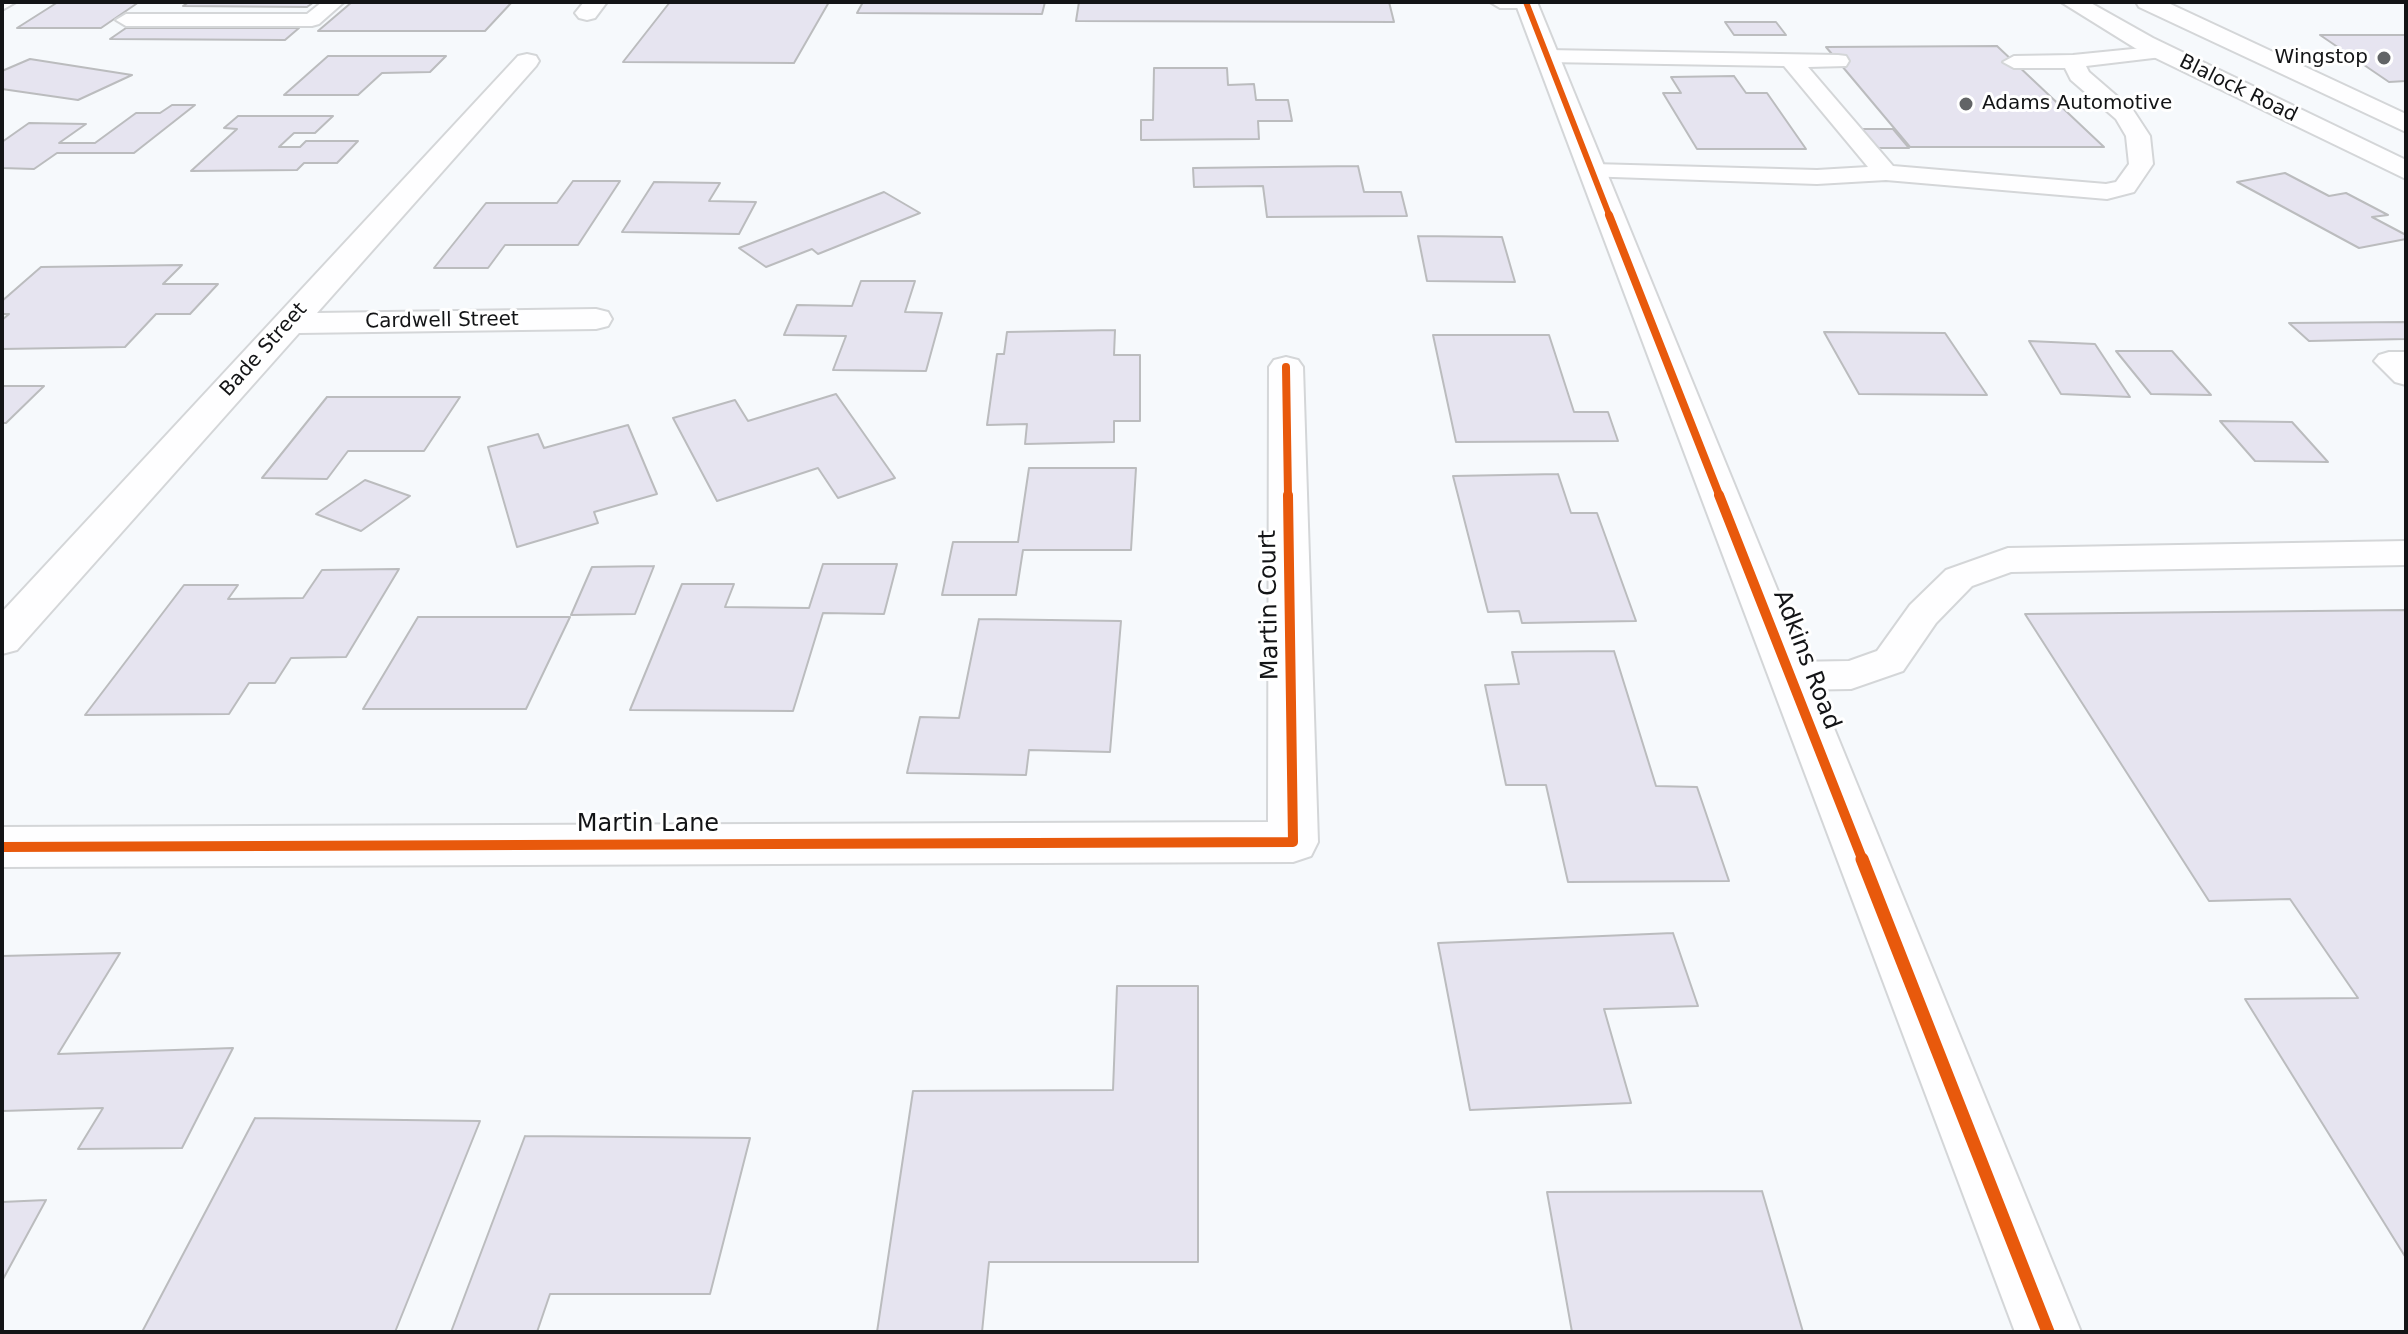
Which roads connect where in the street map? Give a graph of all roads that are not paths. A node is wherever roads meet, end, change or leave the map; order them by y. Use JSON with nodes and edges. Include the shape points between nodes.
{"nodes":[{"id":1,"x":334,"y":2,"type":"edge"},
{"id":2,"x":1500,"y":2,"type":"edge"},
{"id":3,"x":1526,"y":2,"type":"edge"},
{"id":4,"x":2072,"y":2,"type":"edge"},
{"id":5,"x":2147,"y":2,"type":"edge"},
{"id":6,"x":126,"y":20,"type":"dead end"},
{"id":7,"x":2163,"y":52,"type":"junction"},
{"id":8,"x":1547,"y":56,"type":"junction"},
{"id":9,"x":527,"y":61,"type":"dead end"},
{"id":10,"x":1791,"y":61,"type":"junction"},
{"id":11,"x":1838,"y":61,"type":"dead end"},
{"id":12,"x":2073,"y":61,"type":"junction"},
{"id":13,"x":2014,"y":62,"type":"dead end"},
{"id":14,"x":2406,"y":124,"type":"edge"},
{"id":15,"x":1593,"y":171,"type":"junction"},
{"id":16,"x":2406,"y":171,"type":"edge"},
{"id":17,"x":1886,"y":173,"type":"junction"},
{"id":18,"x":596,"y":319,"type":"dead end"},
{"id":19,"x":289,"y":323,"type":"junction"},
{"id":20,"x":2406,"y":361,"type":"edge"},
{"id":21,"x":1286,"y":367,"type":"dead end"},
{"id":22,"x":2406,"y":376,"type":"edge"},
{"id":23,"x":2406,"y":553,"type":"edge"},
{"id":24,"x":2,"y":639,"type":"edge"},
{"id":25,"x":1791,"y":676,"type":"junction"},
{"id":26,"x":1293,"y":842,"type":"joint"},
{"id":27,"x":2,"y":847,"type":"edge"},
{"id":28,"x":2048,"y":1332,"type":"edge"}],
"edges":[{"from":1,"to":6,"type":"lane","via":[[312,20]]},
{"from":2,"to":3,"type":"lane"},
{"from":3,"to":8,"type":"street","name":"Adkins Road"},
{"from":4,"to":7,"type":"street","name":"Blalock Road"},
{"from":5,"to":14,"type":"street","name":"Blalock Road"},
{"from":7,"to":12,"type":"lane"},
{"from":7,"to":16,"type":"street","name":"Blalock Road"},
{"from":8,"to":10,"type":"lane"},
{"from":8,"to":15,"type":"street","name":"Adkins Road"},
{"from":9,"to":19,"type":"street","name":"Bade Street"},
{"from":10,"to":11,"type":"lane"},
{"from":10,"to":17,"type":"lane"},
{"from":12,"to":13,"type":"lane"},
{"from":12,"to":17,"type":"lane","via":[[2079,75],[2125,115],[2138,136],[2141,164],[2125,187],[2107,192],[2069,190]]},
{"from":15,"to":17,"type":"lane","via":[[1817,177]]},
{"from":15,"to":25,"type":"street","name":"Adkins Road"},
{"from":18,"to":19,"type":"street","name":"Cardwell Street"},
{"from":19,"to":24,"type":"street","name":"Bade Street"},
{"from":20,"to":22,"type":"lane","via":[[2389,361]]},
{"from":21,"to":26,"type":"street","name":"Martin Court"},
{"from":23,"to":25,"type":"lane","via":[[2008,560],[1959,578],[1923,614],[1890,661],[1851,675]]},
{"from":25,"to":28,"type":"street","name":"Adkins Road"},
{"from":26,"to":27,"type":"street","name":"Martin Lane"}]}
